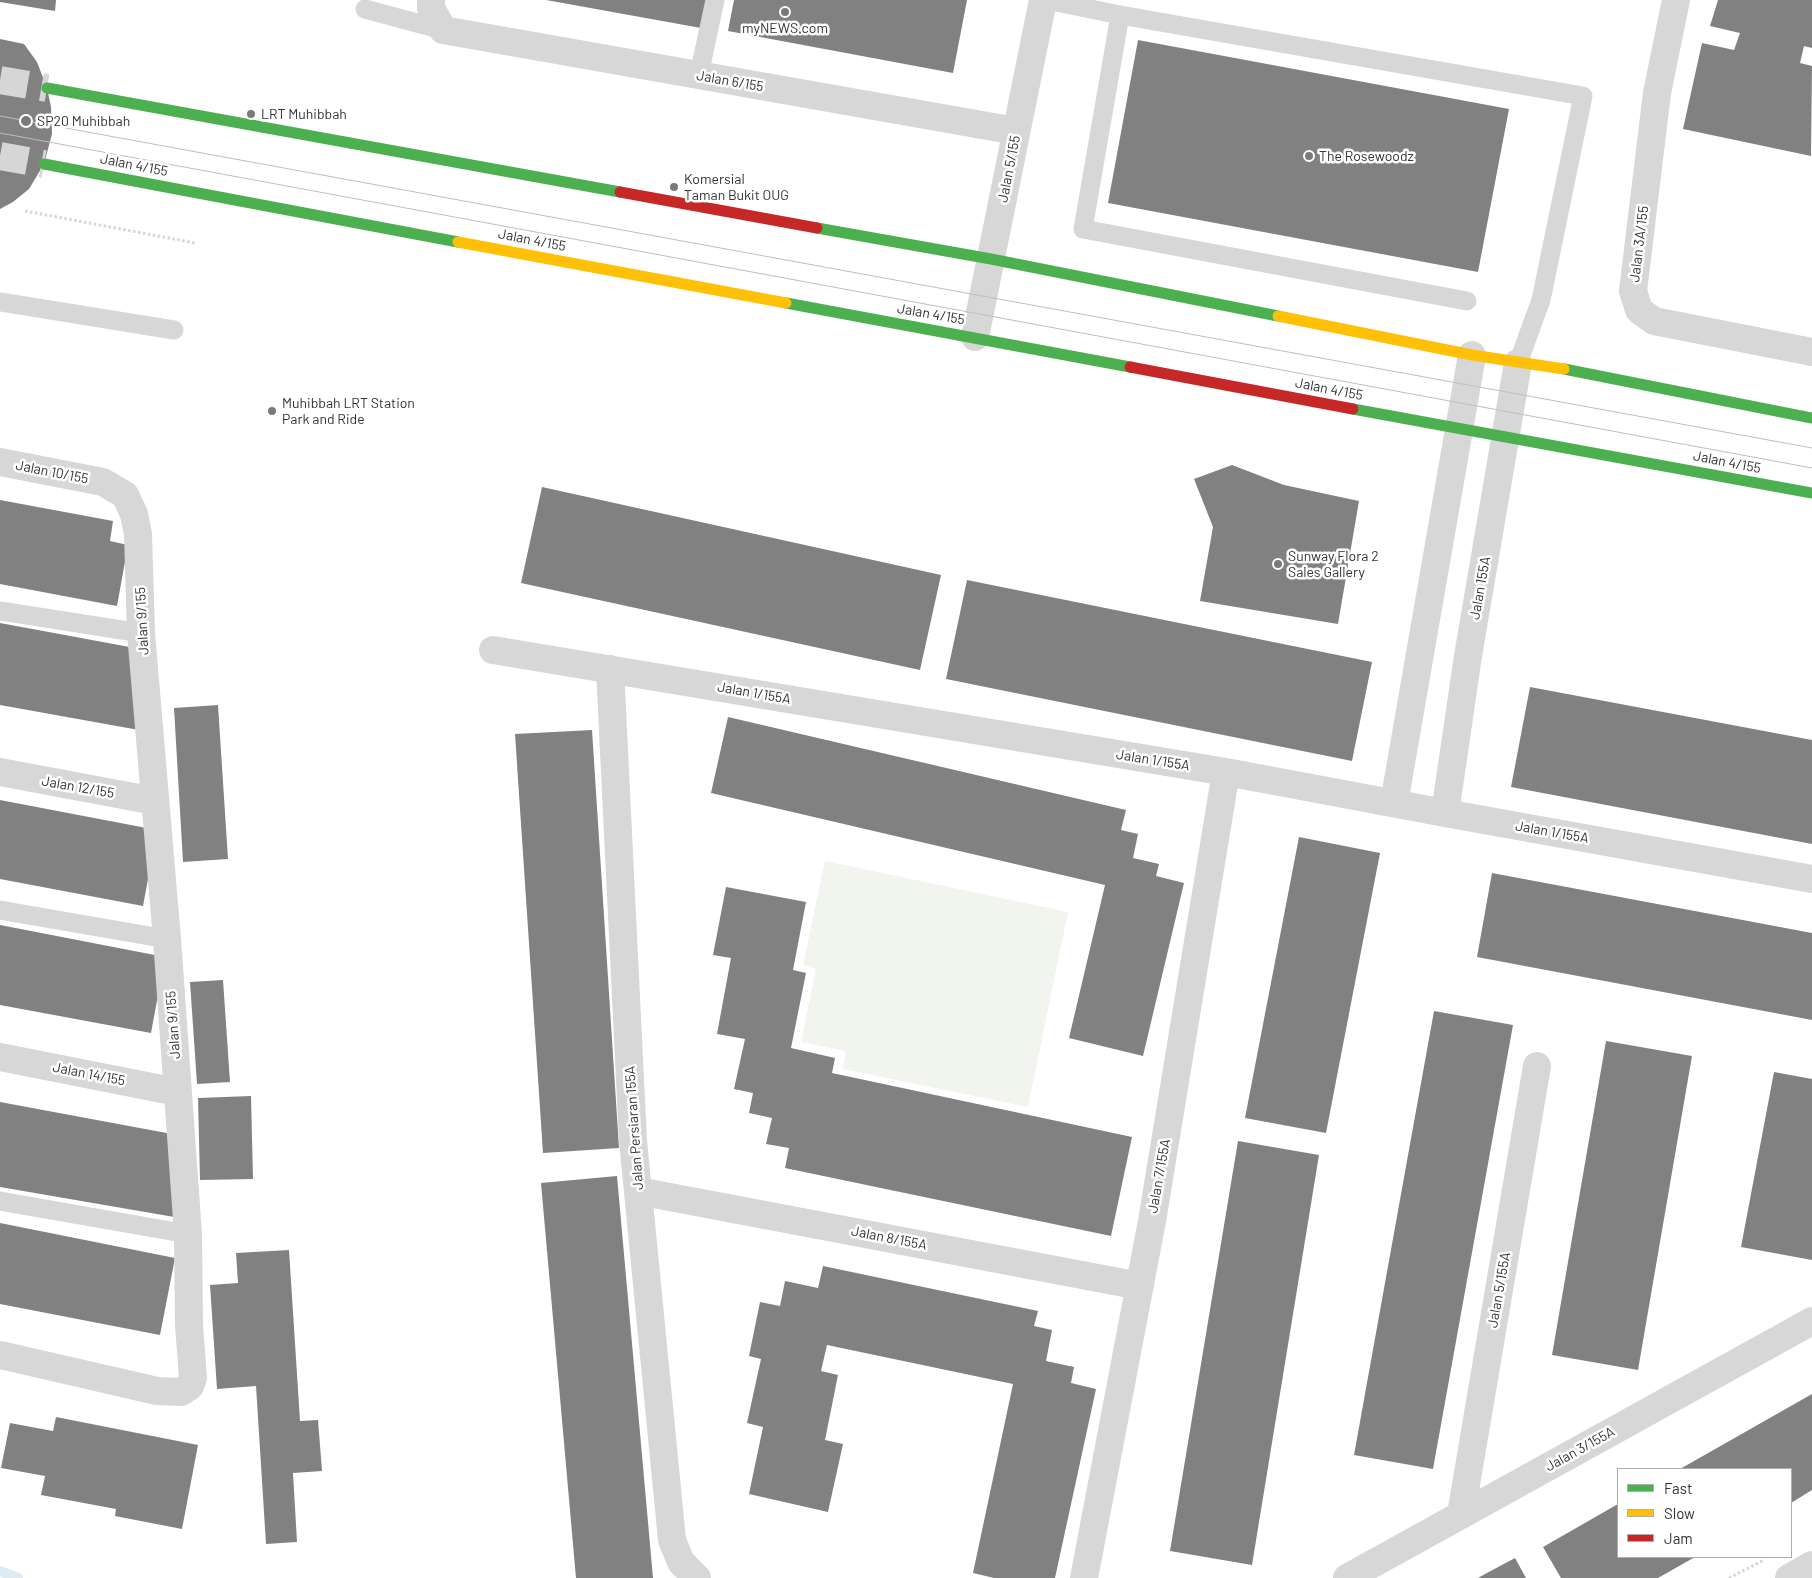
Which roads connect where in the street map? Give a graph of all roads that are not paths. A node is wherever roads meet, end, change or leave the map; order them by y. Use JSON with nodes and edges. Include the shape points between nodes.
{"nodes":[{"id":1,"x":431,"y":0,"type":"edge"},
{"id":2,"x":715,"y":0,"type":"edge"},
{"id":3,"x":1044,"y":0,"type":"edge"},
{"id":4,"x":1676,"y":0,"type":"edge"},
{"id":5,"x":365,"y":9,"type":"dead end"},
{"id":6,"x":1120,"y":15,"type":"junction"},
{"id":7,"x":443,"y":30,"type":"junction"},
{"id":8,"x":699,"y":75,"type":"junction"},
{"id":9,"x":47,"y":88,"type":"tunnel mouth"},
{"id":10,"x":1016,"y":131,"type":"junction"},
{"id":11,"x":44,"y":164,"type":"tunnel mouth"},
{"id":12,"x":991,"y":259,"type":"junction"},
{"id":13,"x":1467,"y":301,"type":"dead end"},
{"id":14,"x":0,"y":302,"type":"edge"},
{"id":15,"x":174,"y":330,"type":"dead end"},
{"id":16,"x":975,"y":337,"type":"junction"},
{"id":17,"x":1812,"y":352,"type":"edge"},
{"id":18,"x":1472,"y":355,"type":"junction"},
{"id":19,"x":1518,"y":363,"type":"junction"},
{"id":20,"x":1812,"y":418,"type":"edge"},
{"id":21,"x":1458,"y":429,"type":"junction"},
{"id":22,"x":1506,"y":436,"type":"junction"},
{"id":23,"x":0,"y":462,"type":"edge"},
{"id":24,"x":103,"y":482,"type":"joint"},
{"id":25,"x":1812,"y":493,"type":"edge"},
{"id":26,"x":0,"y":611,"type":"edge"},
{"id":27,"x":141,"y":633,"type":"junction"},
{"id":28,"x":493,"y":650,"type":"dead end"},
{"id":29,"x":610,"y":668,"type":"junction"},
{"id":30,"x":0,"y":772,"type":"edge"},
{"id":31,"x":1226,"y":772,"type":"junction"},
{"id":32,"x":155,"y":801,"type":"junction"},
{"id":33,"x":1394,"y":803,"type":"junction"},
{"id":34,"x":1444,"y":814,"type":"junction"},
{"id":35,"x":1812,"y":879,"type":"edge"},
{"id":36,"x":0,"y":910,"type":"edge"},
{"id":37,"x":167,"y":939,"type":"junction"},
{"id":38,"x":0,"y":1057,"type":"edge"},
{"id":39,"x":1537,"y":1066,"type":"dead end"},
{"id":40,"x":177,"y":1092,"type":"junction"},
{"id":41,"x":638,"y":1191,"type":"junction"},
{"id":42,"x":0,"y":1202,"type":"edge"},
{"id":43,"x":188,"y":1234,"type":"junction"},
{"id":44,"x":1140,"y":1286,"type":"junction"},
{"id":45,"x":1812,"y":1321,"type":"edge"},
{"id":46,"x":0,"y":1355,"type":"edge"},
{"id":47,"x":1461,"y":1514,"type":"junction"},
{"id":48,"x":1812,"y":1565,"type":"edge"},
{"id":49,"x":697,"y":1578,"type":"edge"},
{"id":50,"x":1084,"y":1578,"type":"edge"},
{"id":51,"x":1347,"y":1578,"type":"edge"},
{"id":52,"x":1789,"y":1578,"type":"edge"}],
"edges":[{"from":1,"to":7,"type":"street"},
{"from":2,"to":8,"type":"lane"},
{"from":3,"to":6,"type":"lane"},
{"from":3,"to":10,"type":"street","name":"Jalan 5/155"},
{"from":4,"to":17,"type":"street","name":"Jalan 3A/155","via":[[1658,93],[1633,292],[1639,310],[1654,321]]},
{"from":5,"to":7,"type":"lane"},
{"from":6,"to":13,"type":"lane","via":[[1083,229]]},
{"from":6,"to":19,"type":"lane","via":[[1584,96],[1541,300]]},
{"from":7,"to":8,"type":"street","name":"Jalan 6/155"},
{"from":8,"to":10,"type":"street","name":"Jalan 6/155"},
{"from":9,"to":12,"type":"street"},
{"from":10,"to":12,"type":"street","name":"Jalan 5/155"},
{"from":11,"to":16,"type":"street","name":"Jalan 4/155"},
{"from":12,"to":16,"type":"street","name":"Jalan 5/155"},
{"from":12,"to":18,"type":"street"},
{"from":14,"to":15,"type":"lane"},
{"from":16,"to":21,"type":"street","name":"Jalan 4/155"},
{"from":18,"to":19,"type":"street"},
{"from":18,"to":21,"type":"street"},
{"from":19,"to":20,"type":"street","via":[[1554,367]]},
{"from":19,"to":22,"type":"street","name":"Jalan 155A"},
{"from":21,"to":22,"type":"street","name":"Jalan 4/155"},
{"from":21,"to":33,"type":"street"},
{"from":22,"to":25,"type":"street","name":"Jalan 4/155"},
{"from":22,"to":34,"type":"street","name":"Jalan 155A"},
{"from":23,"to":24,"type":"street","name":"Jalan 10/155"},
{"from":24,"to":27,"type":"street","name":"Jalan 9/155","via":[[125,495],[134,514],[138,534]]},
{"from":26,"to":27,"type":"lane"},
{"from":27,"to":32,"type":"street","name":"Jalan 9/155"},
{"from":28,"to":29,"type":"street","name":"Jalan 1/155A"},
{"from":29,"to":31,"type":"street","name":"Jalan 1/155A"},
{"from":29,"to":41,"type":"street","name":"Jalan Persiaran 155A"},
{"from":30,"to":32,"type":"street","name":"Jalan 12/155"},
{"from":31,"to":33,"type":"street","name":"Jalan 1/155A"},
{"from":31,"to":44,"type":"street","name":"Jalan 7/155A"},
{"from":32,"to":37,"type":"street","name":"Jalan 9/155"},
{"from":33,"to":34,"type":"street","name":"Jalan 1/155A"},
{"from":34,"to":35,"type":"street","name":"Jalan 1/155A"},
{"from":36,"to":37,"type":"lane"},
{"from":37,"to":40,"type":"street","name":"Jalan 9/155"},
{"from":38,"to":40,"type":"street","name":"Jalan 14/155"},
{"from":39,"to":47,"type":"street","name":"Jalan 5/155A"},
{"from":40,"to":43,"type":"street","name":"Jalan 9/155"},
{"from":41,"to":44,"type":"street","name":"Jalan 8/155A"},
{"from":41,"to":49,"type":"street","name":"Jalan Persiaran 155A","via":[[672,1540],[681,1562]]},
{"from":42,"to":43,"type":"lane"},
{"from":43,"to":46,"type":"street","name":"Jalan 9/155","via":[[193,1378],[190,1386],[181,1392],[157,1390]]},
{"from":44,"to":50,"type":"street","name":"Jalan 7/155A"},
{"from":45,"to":47,"type":"street","name":"Jalan 3/155A"},
{"from":47,"to":51,"type":"street","name":"Jalan 3/155A"},
{"from":48,"to":52,"type":"street"}]}
